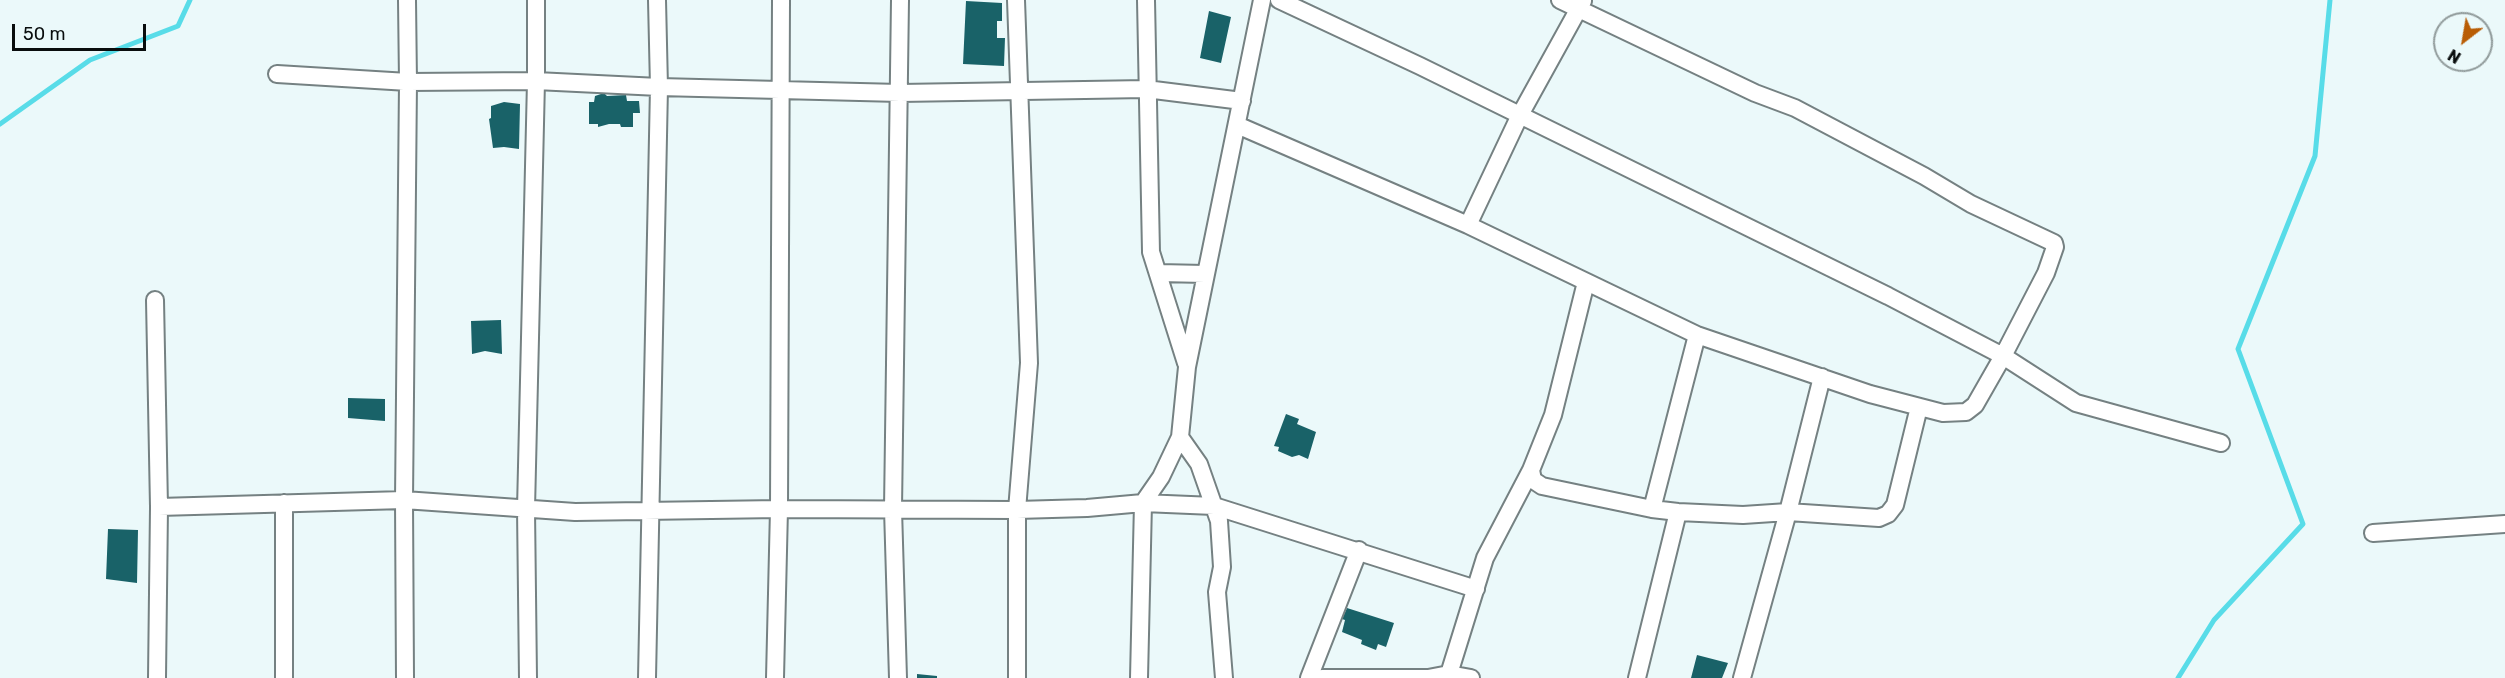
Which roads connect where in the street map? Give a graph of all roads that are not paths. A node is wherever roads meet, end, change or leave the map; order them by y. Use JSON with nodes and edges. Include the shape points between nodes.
{"nodes":[{"id":1,"x":406,"y":0,"type":"edge"},
{"id":2,"x":536,"y":0,"type":"edge"},
{"id":3,"x":657,"y":0,"type":"edge"},
{"id":4,"x":781,"y":0,"type":"edge"},
{"id":5,"x":900,"y":0,"type":"edge"},
{"id":6,"x":1016,"y":0,"type":"edge"},
{"id":7,"x":1146,"y":0,"type":"edge"},
{"id":8,"x":1262,"y":0,"type":"edge"},
{"id":9,"x":1279,"y":0,"type":"edge"},
{"id":10,"x":1560,"y":0,"type":"edge"},
{"id":11,"x":1581,"y":5,"type":"edge"},
{"id":12,"x":277,"y":74,"type":"dead end"},
{"id":13,"x":536,"y":81,"type":"junction"},
{"id":14,"x":408,"y":82,"type":"junction"},
{"id":15,"x":659,"y":87,"type":"junction"},
{"id":16,"x":1146,"y":89,"type":"junction"},
{"id":17,"x":1020,"y":90,"type":"junction"},
{"id":18,"x":780,"y":91,"type":"junction"},
{"id":19,"x":900,"y":93,"type":"junction"},
{"id":20,"x":1242,"y":100,"type":"junction"},
{"id":21,"x":1521,"y":115,"type":"junction"},
{"id":22,"x":1237,"y":125,"type":"junction"},
{"id":23,"x":1467,"y":225,"type":"junction"},
{"id":24,"x":1159,"y":273,"type":"junction"},
{"id":25,"x":1205,"y":274,"type":"junction"},
{"id":26,"x":1586,"y":282,"type":"junction"},
{"id":27,"x":155,"y":300,"type":"dead end"},
{"id":28,"x":1697,"y":335,"type":"junction"},
{"id":29,"x":2003,"y":356,"type":"junction"},
{"id":30,"x":1187,"y":367,"type":"junction"},
{"id":31,"x":1822,"y":377,"type":"junction"},
{"id":32,"x":1919,"y":407,"type":"junction"},
{"id":33,"x":1180,"y":437,"type":"junction"},
{"id":34,"x":2221,"y":442,"type":"dead end"},
{"id":35,"x":1531,"y":470,"type":"junction"},
{"id":36,"x":404,"y":500,"type":"junction"},
{"id":37,"x":284,"y":502,"type":"junction"},
{"id":38,"x":1143,"y":503,"type":"junction"},
{"id":39,"x":1215,"y":506,"type":"junction"},
{"id":40,"x":159,"y":507,"type":"junction"},
{"id":41,"x":526,"y":509,"type":"junction"},
{"id":42,"x":779,"y":509,"type":"junction"},
{"id":43,"x":893,"y":509,"type":"junction"},
{"id":44,"x":1652,"y":509,"type":"junction"},
{"id":45,"x":1017,"y":510,"type":"junction"},
{"id":46,"x":651,"y":512,"type":"junction"},
{"id":47,"x":1678,"y":512,"type":"junction"},
{"id":48,"x":1788,"y":512,"type":"junction"},
{"id":49,"x":2505,"y":524,"type":"edge"},
{"id":50,"x":2373,"y":533,"type":"dead end"},
{"id":51,"x":1359,"y":550,"type":"junction"},
{"id":52,"x":1476,"y":589,"type":"junction"},
{"id":53,"x":1449,"y":674,"type":"junction"},
{"id":54,"x":157,"y":678,"type":"edge"},
{"id":55,"x":284,"y":678,"type":"edge"},
{"id":56,"x":405,"y":678,"type":"edge"},
{"id":57,"x":528,"y":678,"type":"edge"},
{"id":58,"x":647,"y":678,"type":"edge"},
{"id":59,"x":775,"y":678,"type":"edge"},
{"id":60,"x":898,"y":678,"type":"edge"},
{"id":61,"x":1017,"y":678,"type":"edge"},
{"id":62,"x":1139,"y":678,"type":"edge"},
{"id":63,"x":1224,"y":678,"type":"edge"},
{"id":64,"x":1309,"y":678,"type":"edge"},
{"id":65,"x":1322,"y":678,"type":"edge"},
{"id":66,"x":1471,"y":678,"type":"edge"},
{"id":67,"x":1637,"y":678,"type":"edge"},
{"id":68,"x":1742,"y":678,"type":"edge"}],
"edges":[{"from":1,"to":14,"type":"street"},
{"from":2,"to":13,"type":"street"},
{"from":3,"to":15,"type":"street"},
{"from":4,"to":18,"type":"street"},
{"from":5,"to":19,"type":"street"},
{"from":6,"to":17,"type":"street"},
{"from":7,"to":16,"type":"street"},
{"from":8,"to":20,"type":"street"},
{"from":9,"to":21,"type":"street"},
{"from":10,"to":11,"type":"street"},
{"from":11,"to":21,"type":"street"},
{"from":11,"to":29,"type":"street","via":[[1755,93],[1795,108],[1971,204],[2054,243],[2046,273]]},
{"from":12,"to":14,"type":"street"},
{"from":13,"to":14,"type":"street"},
{"from":13,"to":15,"type":"street"},
{"from":13,"to":41,"type":"street"},
{"from":14,"to":36,"type":"street"},
{"from":15,"to":18,"type":"street"},
{"from":15,"to":46,"type":"street"},
{"from":16,"to":17,"type":"street"},
{"from":16,"to":20,"type":"street"},
{"from":16,"to":24,"type":"street","via":[[1151,252]]},
{"from":17,"to":19,"type":"street"},
{"from":17,"to":45,"type":"street","via":[[1029,363]]},
{"from":18,"to":19,"type":"street"},
{"from":18,"to":42,"type":"street"},
{"from":19,"to":43,"type":"street"},
{"from":20,"to":22,"type":"street"},
{"from":21,"to":23,"type":"street"},
{"from":21,"to":29,"type":"street"},
{"from":22,"to":23,"type":"street"},
{"from":22,"to":25,"type":"street"},
{"from":23,"to":26,"type":"street"},
{"from":24,"to":25,"type":"street"},
{"from":24,"to":30,"type":"street"},
{"from":25,"to":30,"type":"street"},
{"from":26,"to":28,"type":"street"},
{"from":26,"to":35,"type":"street","via":[[1553,415]]},
{"from":27,"to":40,"type":"street"},
{"from":28,"to":31,"type":"street"},
{"from":28,"to":44,"type":"street"},
{"from":29,"to":32,"type":"street","via":[[1975,405],[1966,412],[1943,413]]},
{"from":29,"to":34,"type":"street","via":[[2076,403]]},
{"from":30,"to":33,"type":"street"},
{"from":31,"to":32,"type":"street"},
{"from":31,"to":48,"type":"street"},
{"from":32,"to":48,"type":"street","via":[[1895,505],[1888,514],[1879,518]]},
{"from":33,"to":38,"type":"street"},
{"from":33,"to":39,"type":"street","via":[[1199,464]]},
{"from":35,"to":44,"type":"street","via":[[1533,480],[1542,486]]},
{"from":35,"to":52,"type":"street","via":[[1485,558]]},
{"from":36,"to":37,"type":"street"},
{"from":36,"to":41,"type":"street"},
{"from":36,"to":56,"type":"street"},
{"from":37,"to":40,"type":"street"},
{"from":37,"to":55,"type":"street"},
{"from":38,"to":39,"type":"street"},
{"from":38,"to":45,"type":"street"},
{"from":38,"to":62,"type":"street"},
{"from":39,"to":51,"type":"street"},
{"from":39,"to":63,"type":"street","via":[[1222,547],[1217,592]]},
{"from":40,"to":54,"type":"street"},
{"from":41,"to":46,"type":"street"},
{"from":41,"to":57,"type":"street"},
{"from":42,"to":43,"type":"street"},
{"from":42,"to":46,"type":"street"},
{"from":42,"to":59,"type":"street"},
{"from":43,"to":45,"type":"street"},
{"from":43,"to":60,"type":"street"},
{"from":44,"to":47,"type":"street"},
{"from":45,"to":61,"type":"street"},
{"from":46,"to":58,"type":"street"},
{"from":47,"to":48,"type":"street"},
{"from":47,"to":67,"type":"street"},
{"from":48,"to":68,"type":"street"},
{"from":49,"to":50,"type":"street"},
{"from":51,"to":52,"type":"street"},
{"from":51,"to":64,"type":"street"},
{"from":52,"to":53,"type":"street"},
{"from":53,"to":65,"type":"street","via":[[1428,678]]},
{"from":53,"to":66,"type":"street"}]}
